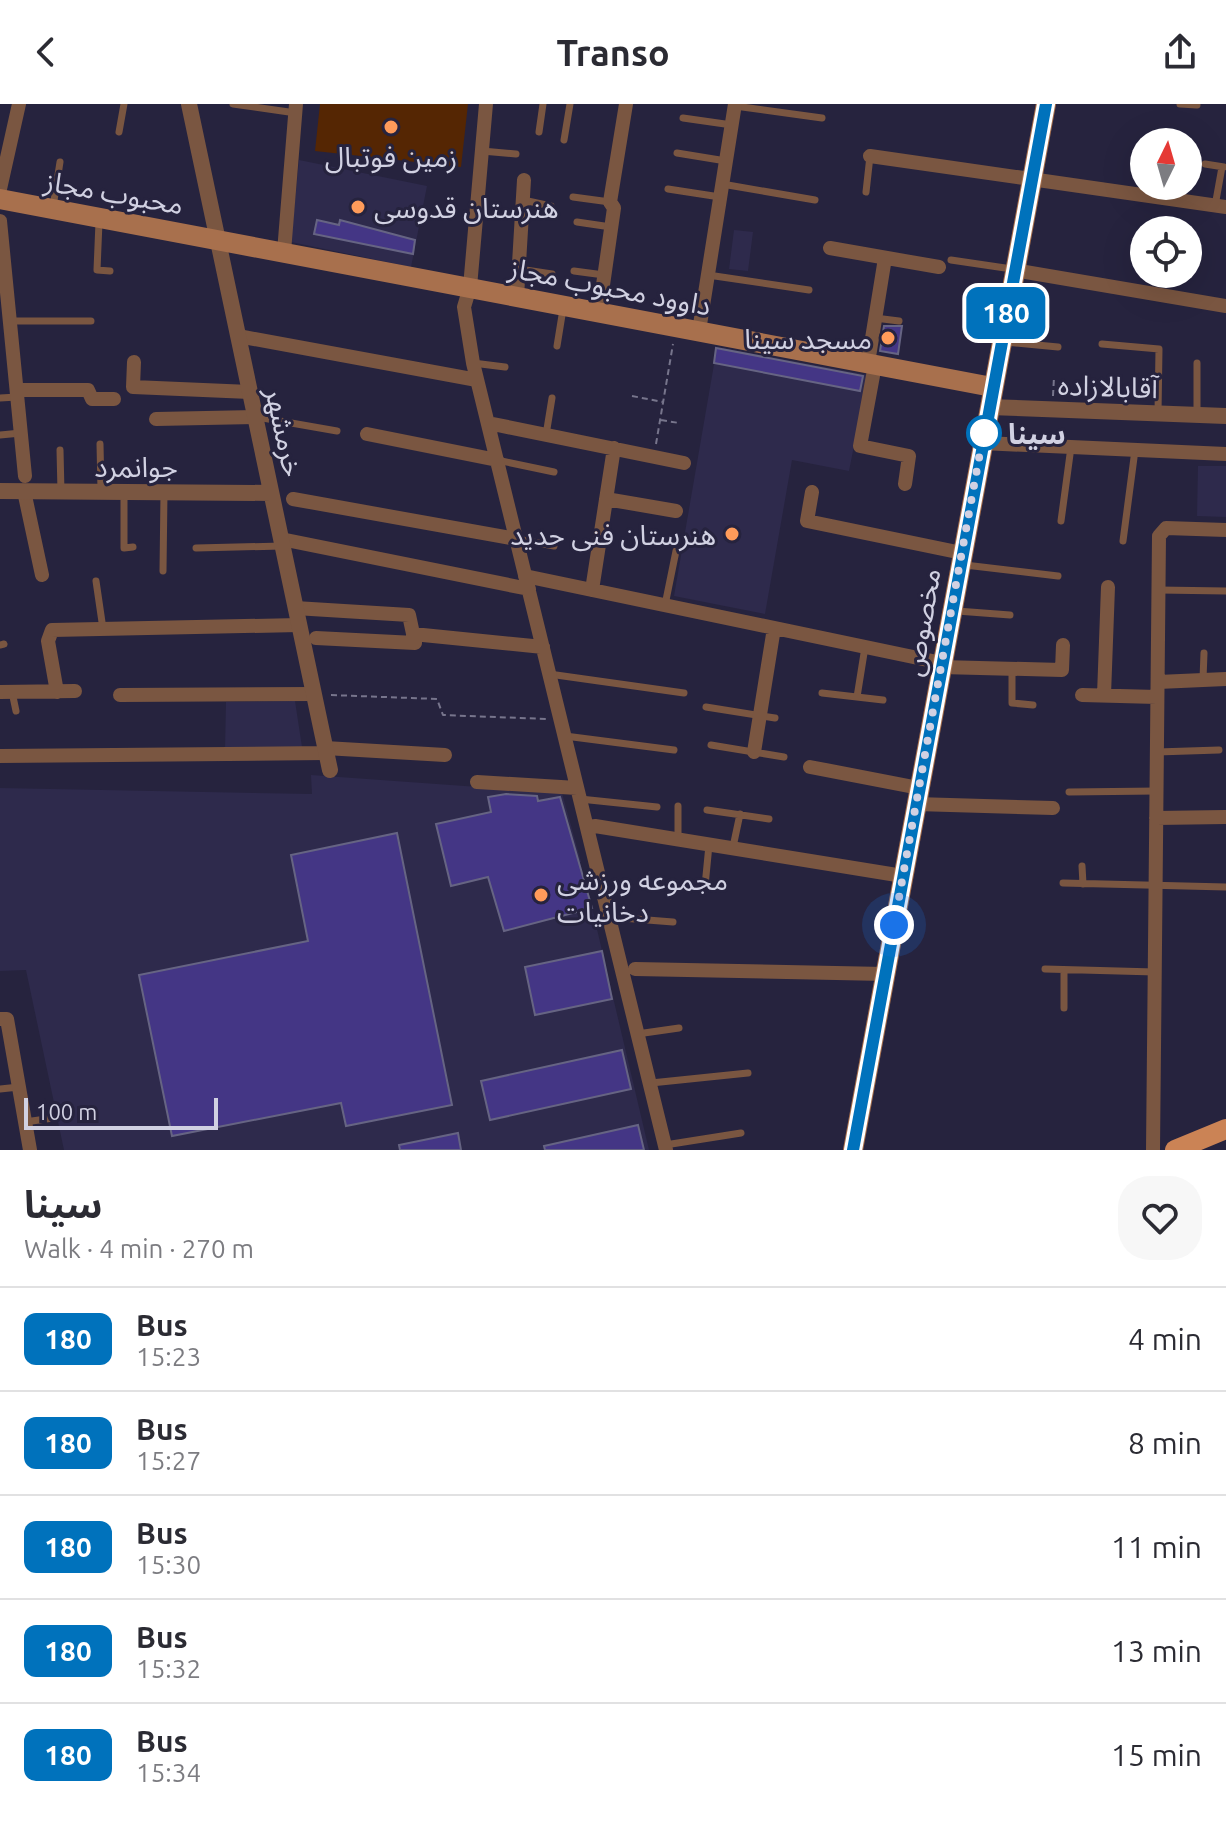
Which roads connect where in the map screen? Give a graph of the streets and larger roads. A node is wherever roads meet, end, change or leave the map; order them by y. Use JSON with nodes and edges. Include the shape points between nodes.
{"nodes":[{"id":1,"x":19,"y":104,"type":"edge"},
{"id":2,"x":189,"y":104,"type":"edge"},
{"id":3,"x":486,"y":104,"type":"edge"},
{"id":4,"x":626,"y":104,"type":"edge"},
{"id":5,"x":1046,"y":104,"type":"edge"},
{"id":6,"x":735,"y":105,"type":"edge"},
{"id":7,"x":296,"y":108,"type":"edge"},
{"id":8,"x":870,"y":156,"type":"road end"},
{"id":9,"x":3,"y":164,"type":"edge"},
{"id":10,"x":524,"y":180,"type":"dead end"},
{"id":11,"x":1032,"y":180,"type":"junction"},
{"id":12,"x":0,"y":189,"type":"edge"},
{"id":13,"x":1130,"y":189,"type":"edge"},
{"id":14,"x":0,"y":199,"type":"edge"},
{"id":15,"x":1196,"y":200,"type":"edge"},
{"id":16,"x":1221,"y":207,"type":"edge"},
{"id":17,"x":0,"y":221,"type":"edge"},
{"id":18,"x":218,"y":239,"type":"junction"},
{"id":19,"x":830,"y":248,"type":"dead end"},
{"id":20,"x":284,"y":252,"type":"junction"},
{"id":21,"x":885,"y":258,"type":"junction"},
{"id":22,"x":945,"y":264,"type":"road end"},
{"id":23,"x":1014,"y":270,"type":"junction"},
{"id":24,"x":470,"y":287,"type":"junction"},
{"id":25,"x":517,"y":297,"type":"junction"},
{"id":26,"x":4,"y":302,"type":"edge"},
{"id":27,"x":1226,"y":306,"type":"edge"},
{"id":28,"x":599,"y":313,"type":"junction"},
{"id":29,"x":7,"y":328,"type":"edge"},
{"id":30,"x":699,"y":331,"type":"junction"},
{"id":31,"x":238,"y":336,"type":"junction"},
{"id":32,"x":134,"y":362,"type":"dead end"},
{"id":33,"x":872,"y":364,"type":"junction"},
{"id":34,"x":477,"y":380,"type":"junction"},
{"id":35,"x":250,"y":392,"type":"junction"},
{"id":36,"x":17,"y":393,"type":"junction"},
{"id":37,"x":990,"y":397,"type":"junction"},
{"id":38,"x":114,"y":399,"type":"dead end"},
{"id":39,"x":1226,"y":416,"type":"edge"},
{"id":40,"x":255,"y":417,"type":"junction"},
{"id":41,"x":156,"y":419,"type":"dead end"},
{"id":42,"x":488,"y":423,"type":"junction"},
{"id":43,"x":367,"y":434,"type":"dead end"},
{"id":44,"x":982,"y":443,"type":"junction"},
{"id":45,"x":614,"y":448,"type":"junction"},
{"id":46,"x":1226,"y":454,"type":"edge"},
{"id":47,"x":497,"y":460,"type":"junction"},
{"id":48,"x":684,"y":463,"type":"dead end"},
{"id":49,"x":24,"y":484,"type":"junction"},
{"id":50,"x":905,"y":484,"type":"dead end"},
{"id":51,"x":0,"y":491,"type":"edge"},
{"id":52,"x":812,"y":492,"type":"dead end"},
{"id":53,"x":271,"y":493,"type":"junction"},
{"id":54,"x":293,"y":499,"type":"dead end"},
{"id":55,"x":606,"y":499,"type":"junction"},
{"id":56,"x":676,"y":511,"type":"dead end"},
{"id":57,"x":1226,"y":530,"type":"edge"},
{"id":58,"x":516,"y":539,"type":"junction"},
{"id":59,"x":282,"y":543,"type":"junction"},
{"id":60,"x":961,"y":559,"type":"junction"},
{"id":61,"x":26,"y":577,"type":"dead end"},
{"id":62,"x":527,"y":582,"type":"junction"},
{"id":63,"x":1108,"y":587,"type":"dead end"},
{"id":64,"x":592,"y":590,"type":"junction"},
{"id":65,"x":295,"y":608,"type":"junction"},
{"id":66,"x":299,"y":625,"type":"junction"},
{"id":67,"x":774,"y":628,"type":"junction"},
{"id":68,"x":413,"y":634,"type":"junction"},
{"id":69,"x":316,"y":638,"type":"dead end"},
{"id":70,"x":1063,"y":645,"type":"dead end"},
{"id":71,"x":543,"y":647,"type":"junction"},
{"id":72,"x":941,"y":665,"type":"junction"},
{"id":73,"x":1226,"y":679,"type":"edge"},
{"id":74,"x":1158,"y":690,"type":"junction"},
{"id":75,"x":75,"y":691,"type":"dead end"},
{"id":76,"x":6,"y":692,"type":"edge"},
{"id":77,"x":57,"y":692,"type":"junction"},
{"id":78,"x":314,"y":694,"type":"junction"},
{"id":79,"x":120,"y":695,"type":"dead end"},
{"id":80,"x":1082,"y":695,"type":"dead end"},
{"id":81,"x":1104,"y":695,"type":"junction"},
{"id":82,"x":326,"y":751,"type":"junction"},
{"id":83,"x":754,"y":752,"type":"road end"},
{"id":84,"x":445,"y":755,"type":"dead end"},
{"id":85,"x":0,"y":756,"type":"edge"},
{"id":86,"x":810,"y":767,"type":"dead end"},
{"id":87,"x":330,"y":770,"type":"dead end"},
{"id":88,"x":477,"y":782,"type":"dead end"},
{"id":89,"x":578,"y":794,"type":"junction"},
{"id":90,"x":917,"y":796,"type":"junction"},
{"id":91,"x":1053,"y":808,"type":"dead end"},
{"id":92,"x":1226,"y":817,"type":"edge"},
{"id":93,"x":1156,"y":818,"type":"junction"},
{"id":94,"x":595,"y":826,"type":"dead end"},
{"id":95,"x":903,"y":876,"type":"junction"},
{"id":96,"x":635,"y":969,"type":"dead end"},
{"id":97,"x":885,"y":974,"type":"junction"},
{"id":98,"x":3,"y":1019,"type":"edge"},
{"id":99,"x":1226,"y":1129,"type":"edge"},
{"id":100,"x":665,"y":1148,"type":"edge"},
{"id":101,"x":30,"y":1150,"type":"edge"},
{"id":102,"x":853,"y":1150,"type":"edge"},
{"id":103,"x":1153,"y":1150,"type":"edge"},
{"id":104,"x":1175,"y":1150,"type":"edge"}],
"edges":[{"from":1,"to":9,"type":"street"},
{"from":2,"to":18,"type":"street","name":"خرمشهر"},
{"from":3,"to":24,"type":"street"},
{"from":4,"to":28,"type":"street"},
{"from":5,"to":11,"type":"main road","name":"مخصوص"},
{"from":6,"to":30,"type":"street"},
{"from":7,"to":20,"type":"street"},
{"from":8,"to":11,"type":"street"},
{"from":9,"to":12,"type":"street"},
{"from":10,"to":25,"type":"street"},
{"from":11,"to":13,"type":"street"},
{"from":11,"to":23,"type":"main road","name":"مخصوص"},
{"from":14,"to":18,"type":"main road","name":"محبوب مجاز"},
{"from":15,"to":16,"type":"street"},
{"from":17,"to":26,"type":"street"},
{"from":18,"to":20,"type":"main road","name":"داوود محبوب مجاز"},
{"from":18,"to":31,"type":"street","name":"خرمشهر"},
{"from":19,"to":21,"type":"street"},
{"from":20,"to":24,"type":"main road","name":"داوود محبوب مجاز"},
{"from":21,"to":22,"type":"street"},
{"from":21,"to":33,"type":"street"},
{"from":23,"to":27,"type":"street"},
{"from":23,"to":37,"type":"main road","name":"مخصوص"},
{"from":24,"to":25,"type":"main road","name":"داوود محبوب مجاز"},
{"from":24,"to":34,"type":"street","via":[[464,307]]},
{"from":25,"to":28,"type":"main road","name":"داوود محبوب مجاز"},
{"from":26,"to":29,"type":"street"},
{"from":28,"to":30,"type":"main road","name":"داوود محبوب مجاز"},
{"from":29,"to":36,"type":"street"},
{"from":30,"to":33,"type":"main road","name":"داوود محبوب مجاز"},
{"from":31,"to":34,"type":"street"},
{"from":31,"to":35,"type":"street","name":"خرمشهر"},
{"from":32,"to":35,"type":"street","via":[[133,387]]},
{"from":33,"to":37,"type":"main road","name":"داوود محبوب مجاز"},
{"from":33,"to":50,"type":"street","via":[[860,446],[909,456]]},
{"from":34,"to":42,"type":"street"},
{"from":35,"to":40,"type":"street","name":"خرمشهر"},
{"from":36,"to":38,"type":"street","via":[[88,390],[92,399]]},
{"from":36,"to":49,"type":"street"},
{"from":37,"to":39,"type":"street","name":"آقابالازاده","via":[[1053,410]]},
{"from":37,"to":44,"type":"main road","name":"مخصوص"},
{"from":40,"to":41,"type":"street"},
{"from":40,"to":53,"type":"street","name":"خرمشهر"},
{"from":42,"to":45,"type":"street"},
{"from":42,"to":47,"type":"street"},
{"from":43,"to":47,"type":"street"},
{"from":44,"to":46,"type":"street"},
{"from":44,"to":60,"type":"main road","name":"مخصوص"},
{"from":45,"to":48,"type":"street"},
{"from":45,"to":55,"type":"street"},
{"from":47,"to":58,"type":"street"},
{"from":49,"to":51,"type":"street","name":"جوانمرد"},
{"from":49,"to":53,"type":"street","name":"جوانمرد","via":[[61,492]]},
{"from":49,"to":61,"type":"street","via":[[46,575]]},
{"from":52,"to":60,"type":"street","via":[[807,521]]},
{"from":53,"to":59,"type":"street","name":"خرمشهر"},
{"from":54,"to":58,"type":"street"},
{"from":55,"to":56,"type":"street"},
{"from":55,"to":64,"type":"street"},
{"from":57,"to":74,"type":"street","via":[[1161,530]]},
{"from":58,"to":62,"type":"street"},
{"from":59,"to":62,"type":"street"},
{"from":59,"to":65,"type":"street","name":"خرمشهر"},
{"from":60,"to":72,"type":"main road","name":"مخصوص"},
{"from":62,"to":64,"type":"street"},
{"from":62,"to":71,"type":"street"},
{"from":63,"to":81,"type":"street"},
{"from":64,"to":67,"type":"street"},
{"from":65,"to":66,"type":"street","name":"خرمشهر"},
{"from":65,"to":68,"type":"street","via":[[409,615]]},
{"from":66,"to":77,"type":"street","via":[[49,633]]},
{"from":66,"to":78,"type":"street","name":"خرمشهر"},
{"from":67,"to":72,"type":"street"},
{"from":67,"to":83,"type":"street","via":[[768,717]]},
{"from":68,"to":69,"type":"street","via":[[415,643]]},
{"from":68,"to":71,"type":"street"},
{"from":70,"to":72,"type":"street","via":[[1062,670]]},
{"from":71,"to":89,"type":"street"},
{"from":72,"to":90,"type":"main road","name":"مخصوص"},
{"from":73,"to":74,"type":"street"},
{"from":74,"to":81,"type":"street"},
{"from":74,"to":93,"type":"street"},
{"from":75,"to":77,"type":"street"},
{"from":76,"to":77,"type":"street"},
{"from":78,"to":79,"type":"street"},
{"from":78,"to":82,"type":"street","name":"خرمشهر"},
{"from":80,"to":81,"type":"street"},
{"from":82,"to":84,"type":"street"},
{"from":82,"to":85,"type":"street"},
{"from":82,"to":87,"type":"street","name":"خرمشهر"},
{"from":86,"to":90,"type":"street"},
{"from":88,"to":89,"type":"street"},
{"from":89,"to":100,"type":"street"},
{"from":90,"to":91,"type":"street"},
{"from":90,"to":95,"type":"main road","name":"مخصوص"},
{"from":92,"to":93,"type":"street"},
{"from":93,"to":103,"type":"street"},
{"from":94,"to":95,"type":"street"},
{"from":95,"to":97,"type":"main road","name":"مخصوص"},
{"from":96,"to":97,"type":"street"},
{"from":97,"to":102,"type":"main road","name":"مخصوص"},
{"from":98,"to":101,"type":"street"},
{"from":99,"to":104,"type":"main road"}]}
